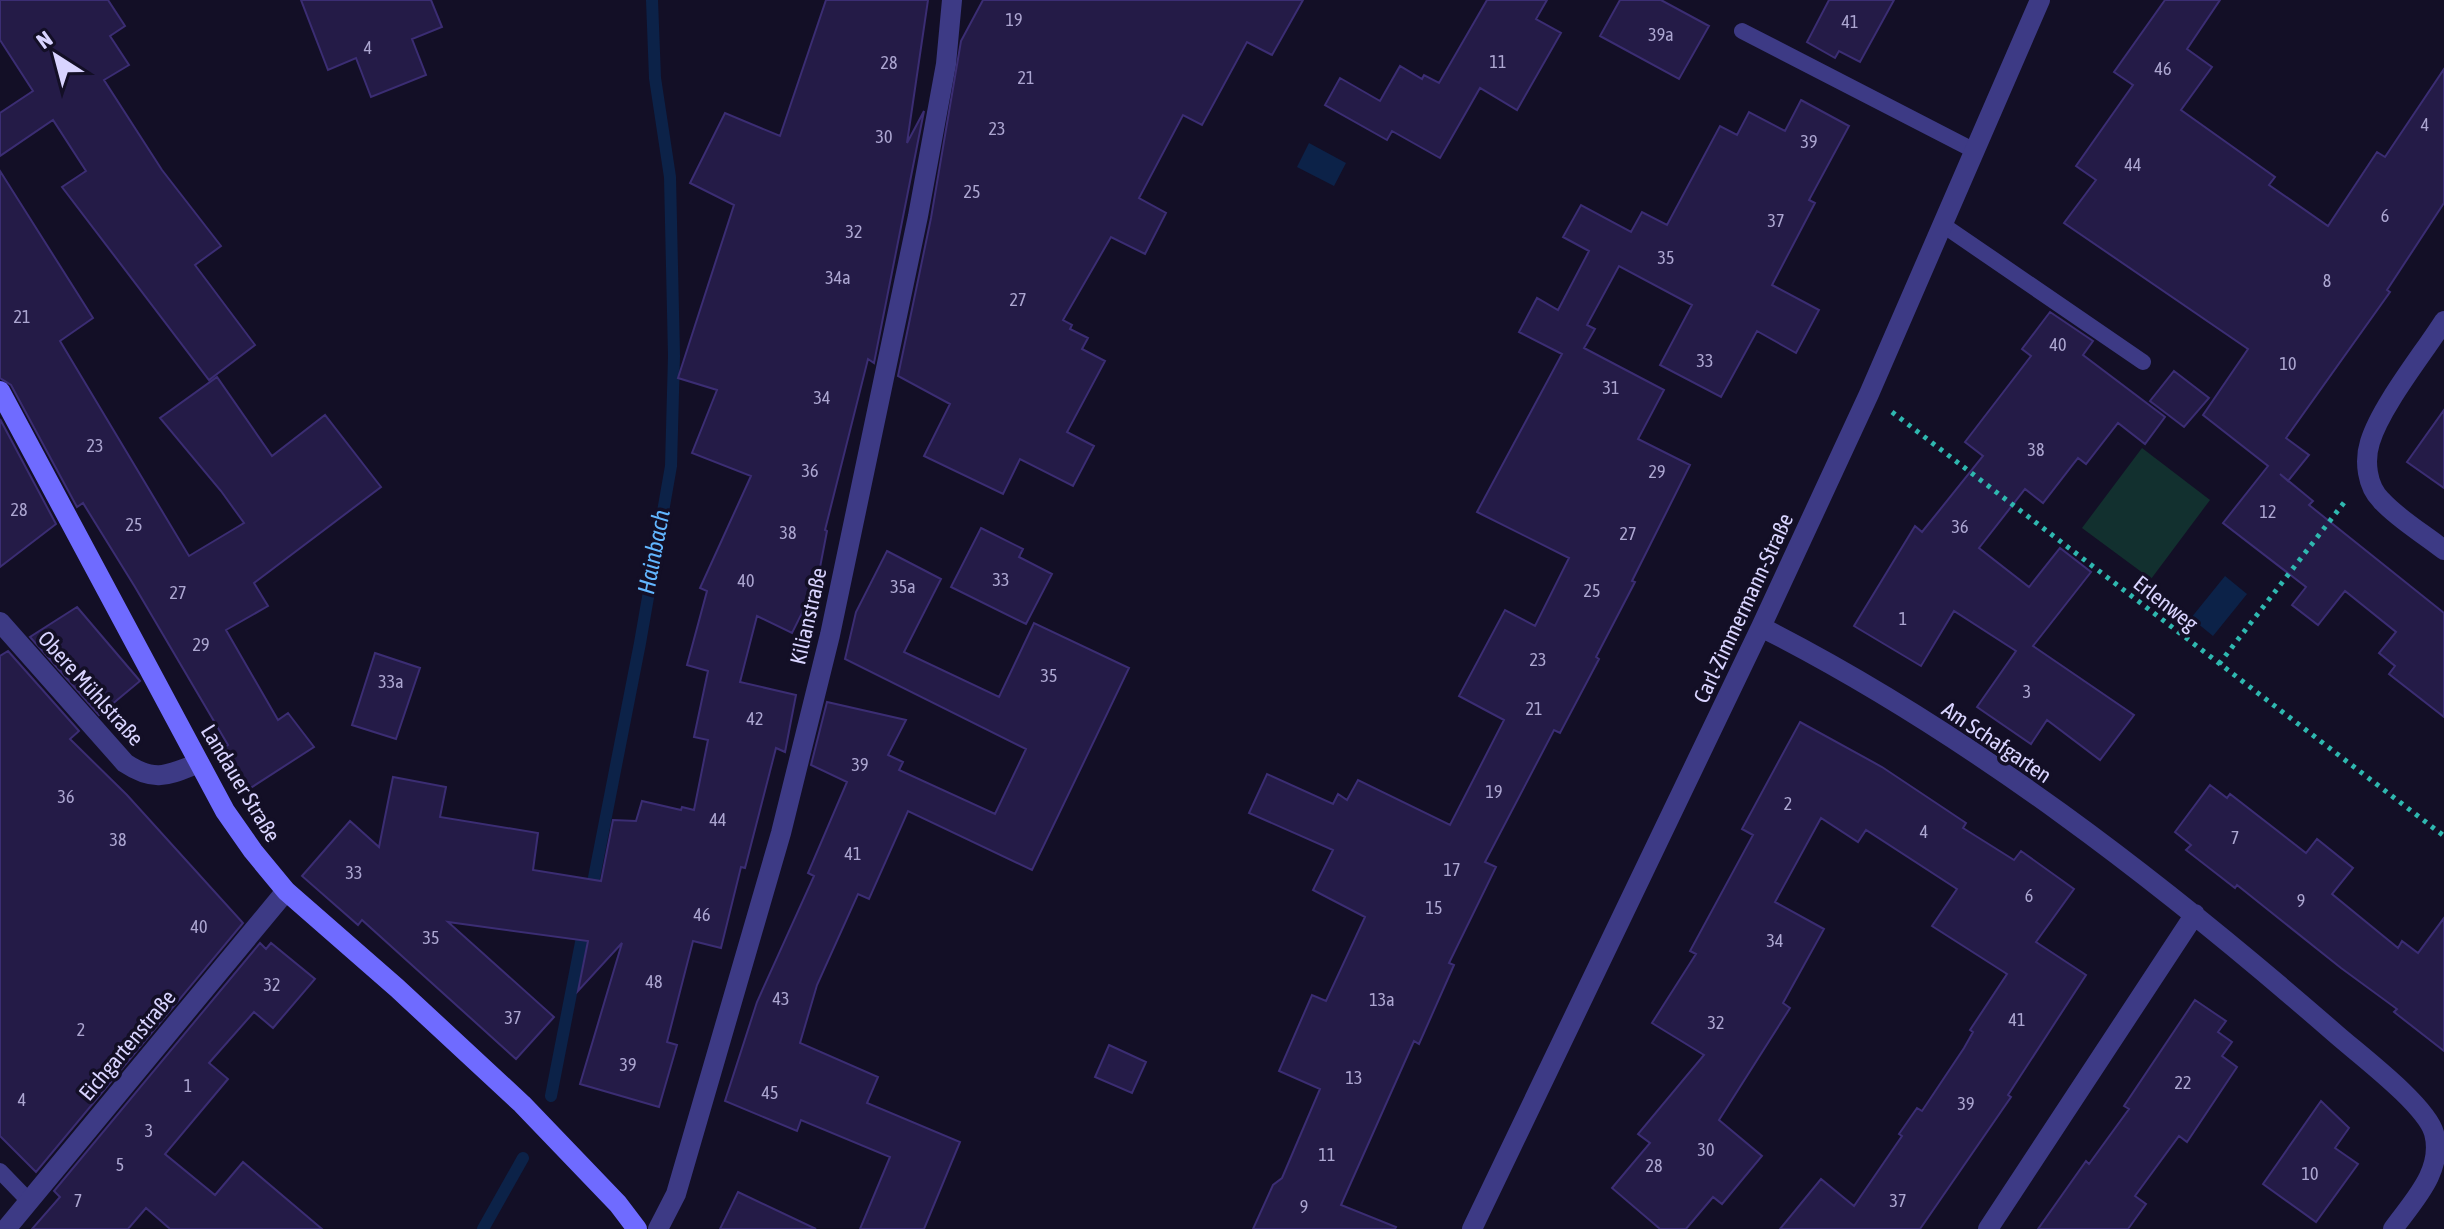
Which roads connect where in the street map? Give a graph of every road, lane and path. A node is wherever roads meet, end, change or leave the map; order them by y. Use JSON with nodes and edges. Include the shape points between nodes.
{"nodes":[{"id":1,"x":952,"y":0,"type":"edge"},
{"id":2,"x":2040,"y":0,"type":"edge"},
{"id":3,"x":1742,"y":31,"type":"dead end"},
{"id":4,"x":1975,"y":151,"type":"junction"},
{"id":5,"x":1943,"y":225,"type":"junction"},
{"id":6,"x":2444,"y":321,"type":"edge"},
{"id":7,"x":2143,"y":362,"type":"dead end"},
{"id":8,"x":0,"y":391,"type":"edge"},
{"id":9,"x":1869,"y":394,"type":"junction"},
{"id":10,"x":2369,"y":483,"type":"junction"},
{"id":11,"x":2444,"y":550,"type":"edge"},
{"id":12,"x":0,"y":622,"type":"edge"},
{"id":13,"x":1761,"y":627,"type":"junction"},
{"id":14,"x":2219,"y":664,"type":"junction"},
{"id":15,"x":199,"y":763,"type":"junction"},
{"id":16,"x":2444,"y":836,"type":"edge"},
{"id":17,"x":286,"y":891,"type":"junction"},
{"id":18,"x":2195,"y":914,"type":"junction"},
{"id":19,"x":0,"y":1171,"type":"edge"},
{"id":20,"x":29,"y":1201,"type":"junction"},
{"id":21,"x":6,"y":1229,"type":"edge"},
{"id":22,"x":637,"y":1229,"type":"edge"},
{"id":23,"x":658,"y":1229,"type":"edge"},
{"id":24,"x":1472,"y":1229,"type":"edge"},
{"id":25,"x":1988,"y":1229,"type":"edge"},
{"id":26,"x":2393,"y":1229,"type":"edge"}],
"edges":[{"from":1,"to":23,"type":"street","name":"Kilianstraße","via":[[946,64],[918,216],[830,635],[781,833],[681,1179]]},
{"from":2,"to":4,"type":"street","name":"Carl-Zimmermann-Straße"},
{"from":3,"to":4,"type":"lane"},
{"from":4,"to":5,"type":"street","name":"Carl-Zimmermann-Straße"},
{"from":5,"to":7,"type":"lane"},
{"from":5,"to":9,"type":"street","name":"Carl-Zimmermann-Straße"},
{"from":6,"to":10,"type":"street","via":[[2378,423],[2368,445]]},
{"from":8,"to":15,"type":"main road","name":"Landauer Straße"},
{"from":9,"to":13,"type":"street","name":"Carl-Zimmermann-Straße"},
{"from":9,"to":14,"type":"path","name":"Erlenweg"},
{"from":10,"to":11,"type":"street","via":[[2380,500]]},
{"from":10,"to":14,"type":"path","via":[[2347,499]]},
{"from":12,"to":15,"type":"street","name":"Obere Mühlstraße","via":[[125,763],[155,777]]},
{"from":13,"to":18,"type":"street","name":"Am Schafgarten","via":[[1869,686],[1951,739]]},
{"from":13,"to":24,"type":"street","name":"Carl-Zimmermann-Straße"},
{"from":14,"to":16,"type":"path","name":"Erlenweg"},
{"from":15,"to":17,"type":"main road","name":"Landauer Straße","via":[[225,811]]},
{"from":17,"to":20,"type":"street","name":"Eichgartenstraße"},
{"from":17,"to":22,"type":"main road","name":"Landauer Straße","via":[[511,1094]]},
{"from":18,"to":25,"type":"street"},
{"from":18,"to":26,"type":"street","name":"Am Schafgarten","via":[[2391,1081],[2434,1131],[2434,1171]]},
{"from":19,"to":20,"type":"lane"},
{"from":20,"to":21,"type":"street","name":"Eichgartenstraße"}]}
